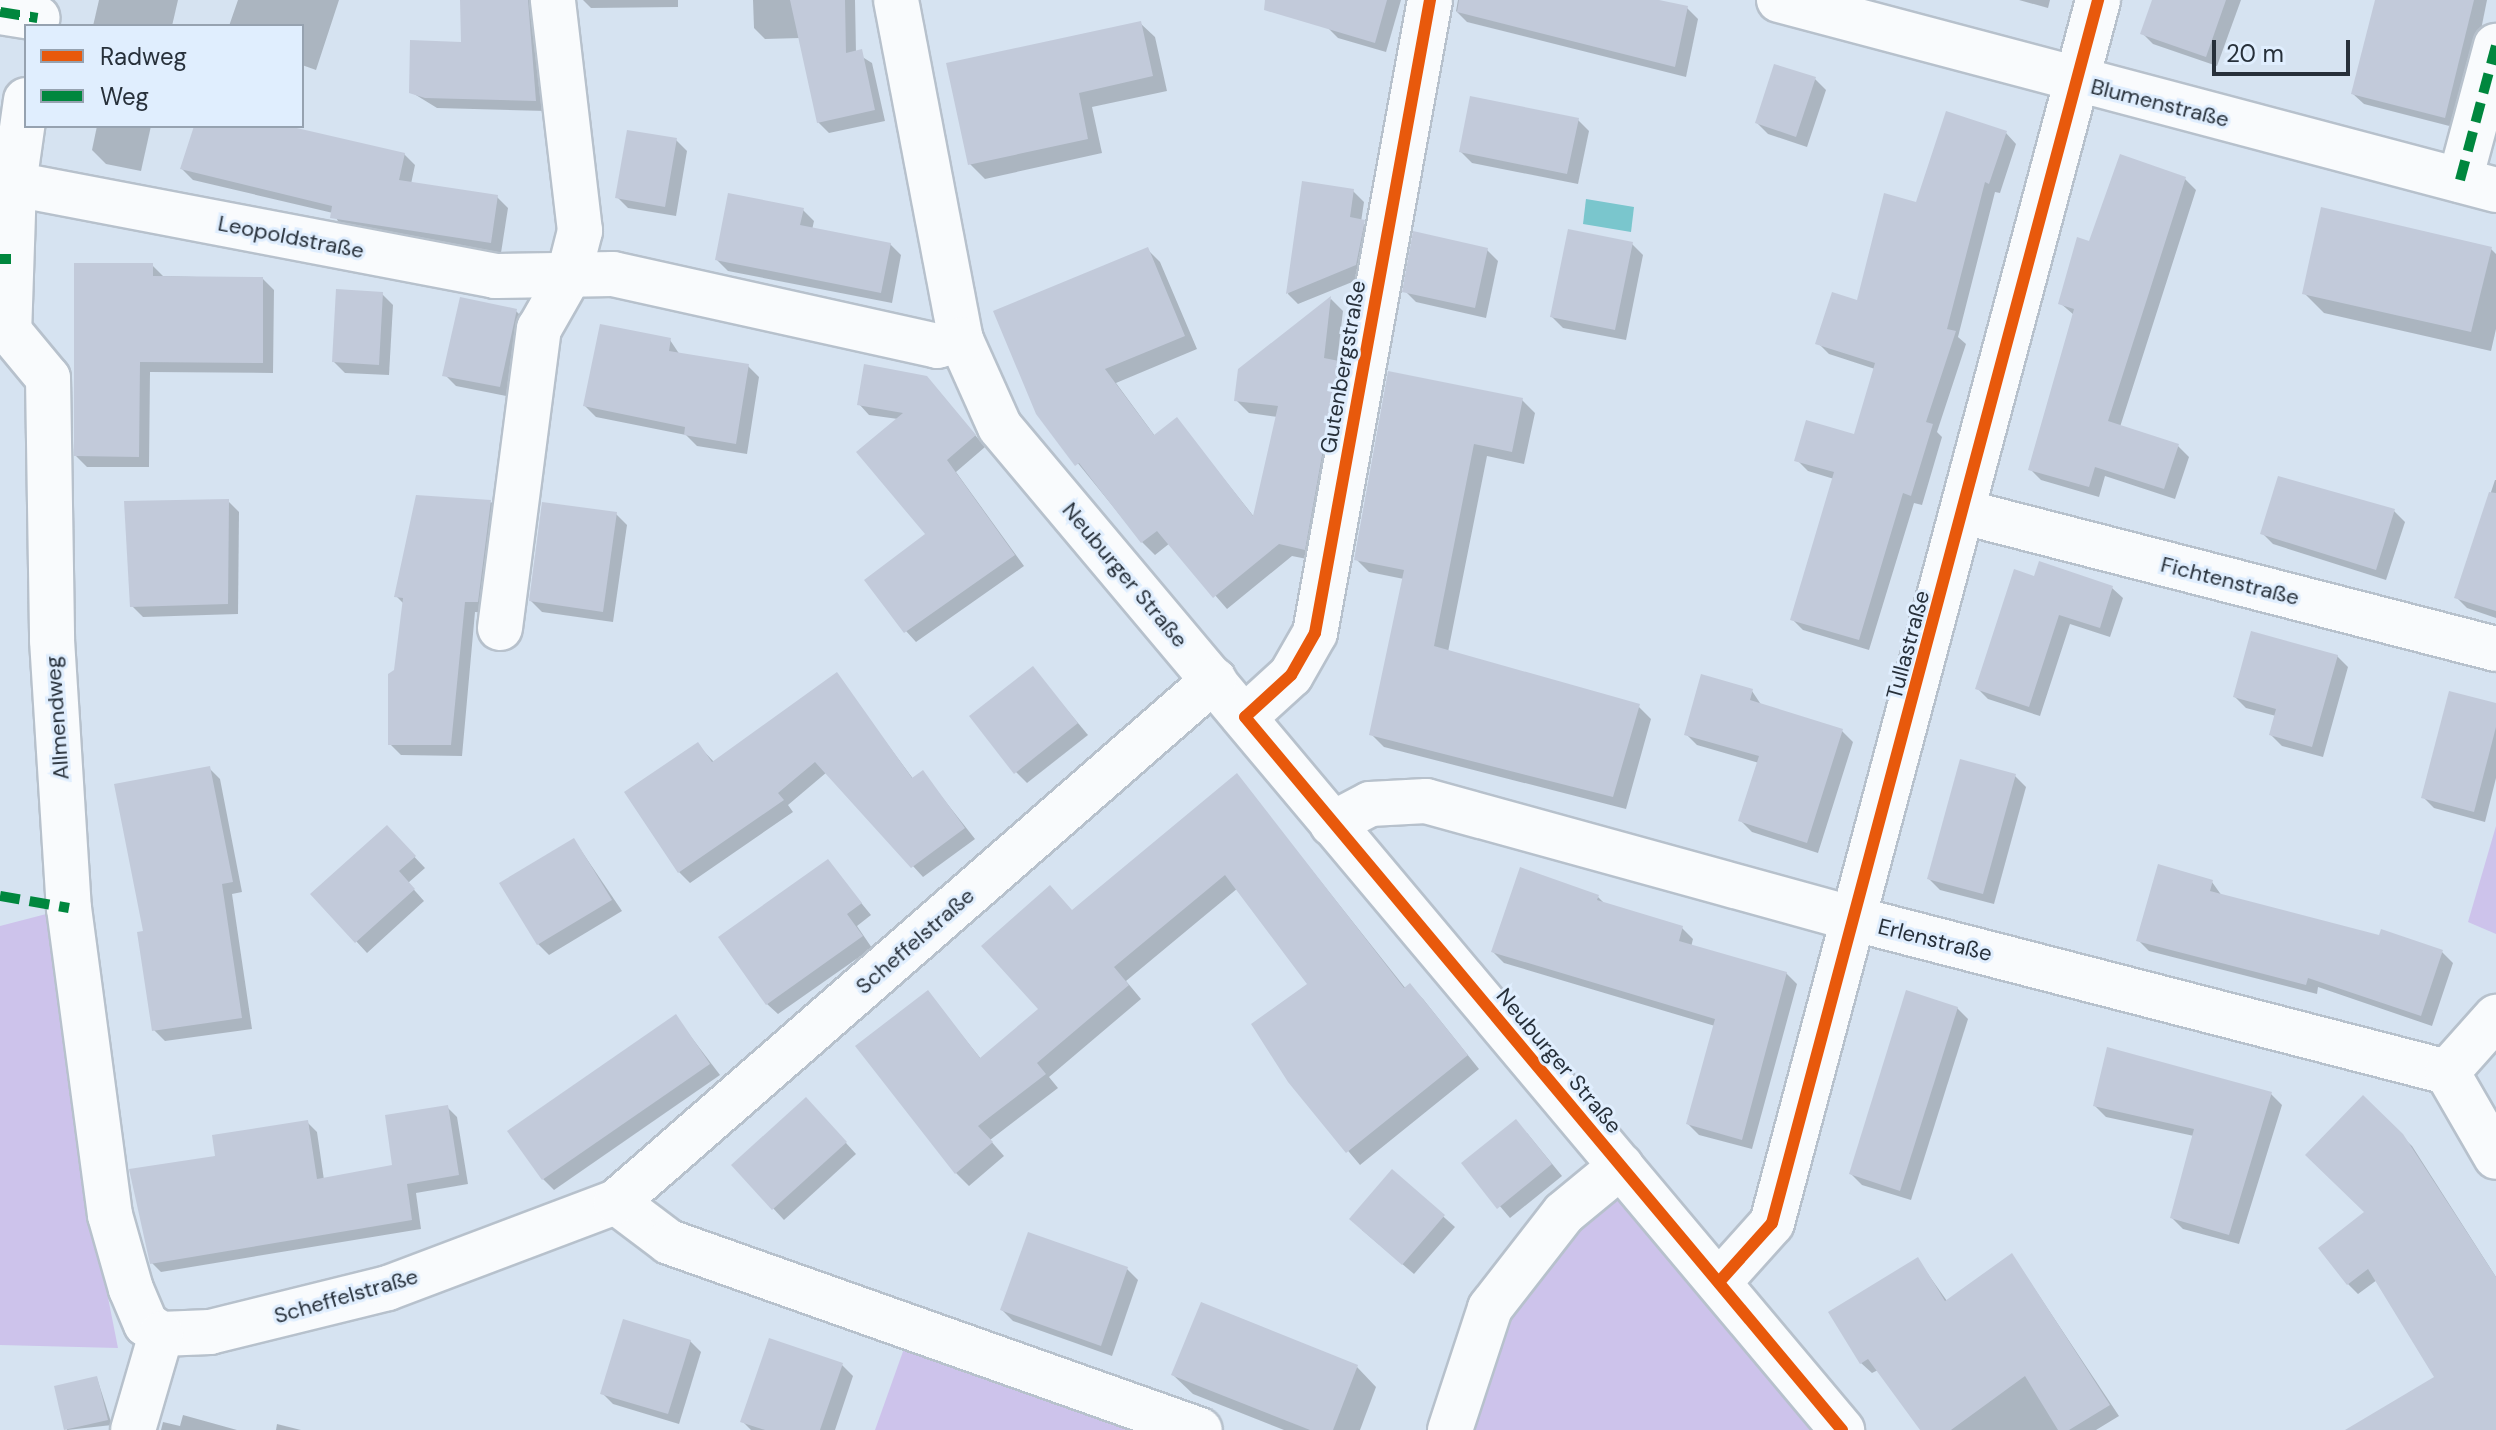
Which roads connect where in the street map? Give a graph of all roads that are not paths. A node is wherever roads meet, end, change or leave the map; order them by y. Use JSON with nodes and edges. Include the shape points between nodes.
{"nodes":[{"id":1,"x":553,"y":0,"type":"edge"},
{"id":2,"x":896,"y":0,"type":"edge"},
{"id":3,"x":1430,"y":0,"type":"edge"},
{"id":4,"x":1779,"y":0,"type":"edge"},
{"id":5,"x":2098,"y":0,"type":"edge"},
{"id":6,"x":2496,"y":46,"type":"edge"},
{"id":7,"x":2076,"y":82,"type":"junction"},
{"id":8,"x":24,"y":114,"type":"edge"},
{"id":9,"x":14,"y":184,"type":"junction"},
{"id":10,"x":2478,"y":185,"type":"edge"},
{"id":11,"x":568,"y":278,"type":"junction"},
{"id":12,"x":961,"y":340,"type":"junction"},
{"id":13,"x":1964,"y":512,"type":"junction"},
{"id":14,"x":500,"y":628,"type":"dead end"},
{"id":15,"x":2496,"y":649,"type":"edge"},
{"id":16,"x":1214,"y":680,"type":"junction"},
{"id":17,"x":1245,"y":717,"type":"junction"},
{"id":18,"x":1332,"y":824,"type":"junction"},
{"id":19,"x":1855,"y":919,"type":"junction"},
{"id":20,"x":2496,"y":1017,"type":"edge"},
{"id":21,"x":2447,"y":1072,"type":"junction"},
{"id":22,"x":2496,"y":1157,"type":"edge"},
{"id":23,"x":1621,"y":1166,"type":"junction"},
{"id":24,"x":616,"y":1202,"type":"junction"},
{"id":25,"x":1719,"y":1282,"type":"junction"},
{"id":26,"x":161,"y":1334,"type":"junction"},
{"id":27,"x":133,"y":1430,"type":"edge"},
{"id":28,"x":1200,"y":1430,"type":"edge"},
{"id":29,"x":1450,"y":1430,"type":"edge"},
{"id":30,"x":1842,"y":1430,"type":"edge"}],
"edges":[{"from":1,"to":11,"type":"street","via":[[580,231]]},
{"from":2,"to":12,"type":"street","name":"Neuburger Straße"},
{"from":3,"to":17,"type":"street","name":"Gutenbergstraße","via":[[1315,633],[1291,675]]},
{"from":4,"to":7,"type":"street","name":"Blumenstraße"},
{"from":5,"to":7,"type":"street","name":"Tullastraße"},
{"from":6,"to":10,"type":"street"},
{"from":7,"to":10,"type":"street","name":"Blumenstraße"},
{"from":7,"to":13,"type":"street","name":"Tullastraße"},
{"from":8,"to":9,"type":"street","name":"Allmendweg"},
{"from":9,"to":11,"type":"street","name":"Leopoldstraße","via":[[495,276]]},
{"from":9,"to":26,"type":"street","name":"Allmendweg","via":[[9,331],[48,378],[52,640],[69,908],[110,1215],[131,1289],[146,1324]]},
{"from":11,"to":12,"type":"street","name":"Leopoldstraße","via":[[613,274],[937,346]]},
{"from":11,"to":14,"type":"street","via":[[539,329]]},
{"from":12,"to":16,"type":"street","name":"Neuburger Straße","via":[[1000,427]]},
{"from":13,"to":15,"type":"street","name":"Fichtenstraße"},
{"from":13,"to":19,"type":"street","name":"Tullastraße"},
{"from":16,"to":17,"type":"street","name":"Neuburger Straße"},
{"from":16,"to":24,"type":"street","name":"Scheffelstraße"},
{"from":17,"to":18,"type":"street","name":"Neuburger Straße"},
{"from":18,"to":19,"type":"street","name":"Erlenstraße","via":[[1370,804],[1426,801]]},
{"from":18,"to":23,"type":"street","name":"Neuburger Straße"},
{"from":19,"to":21,"type":"street","name":"Erlenstraße"},
{"from":19,"to":25,"type":"street","name":"Tullastraße","via":[[1772,1223]]},
{"from":20,"to":21,"type":"street"},
{"from":21,"to":22,"type":"street"},
{"from":23,"to":25,"type":"street","name":"Neuburger Straße"},
{"from":23,"to":29,"type":"street","via":[[1564,1213],[1490,1308]]},
{"from":24,"to":26,"type":"street","name":"Scheffelstraße","via":[[388,1288],[210,1332]]},
{"from":24,"to":28,"type":"street","via":[[669,1242]]},
{"from":25,"to":30,"type":"street","name":"Neuburger Straße"},
{"from":26,"to":27,"type":"street"}]}
